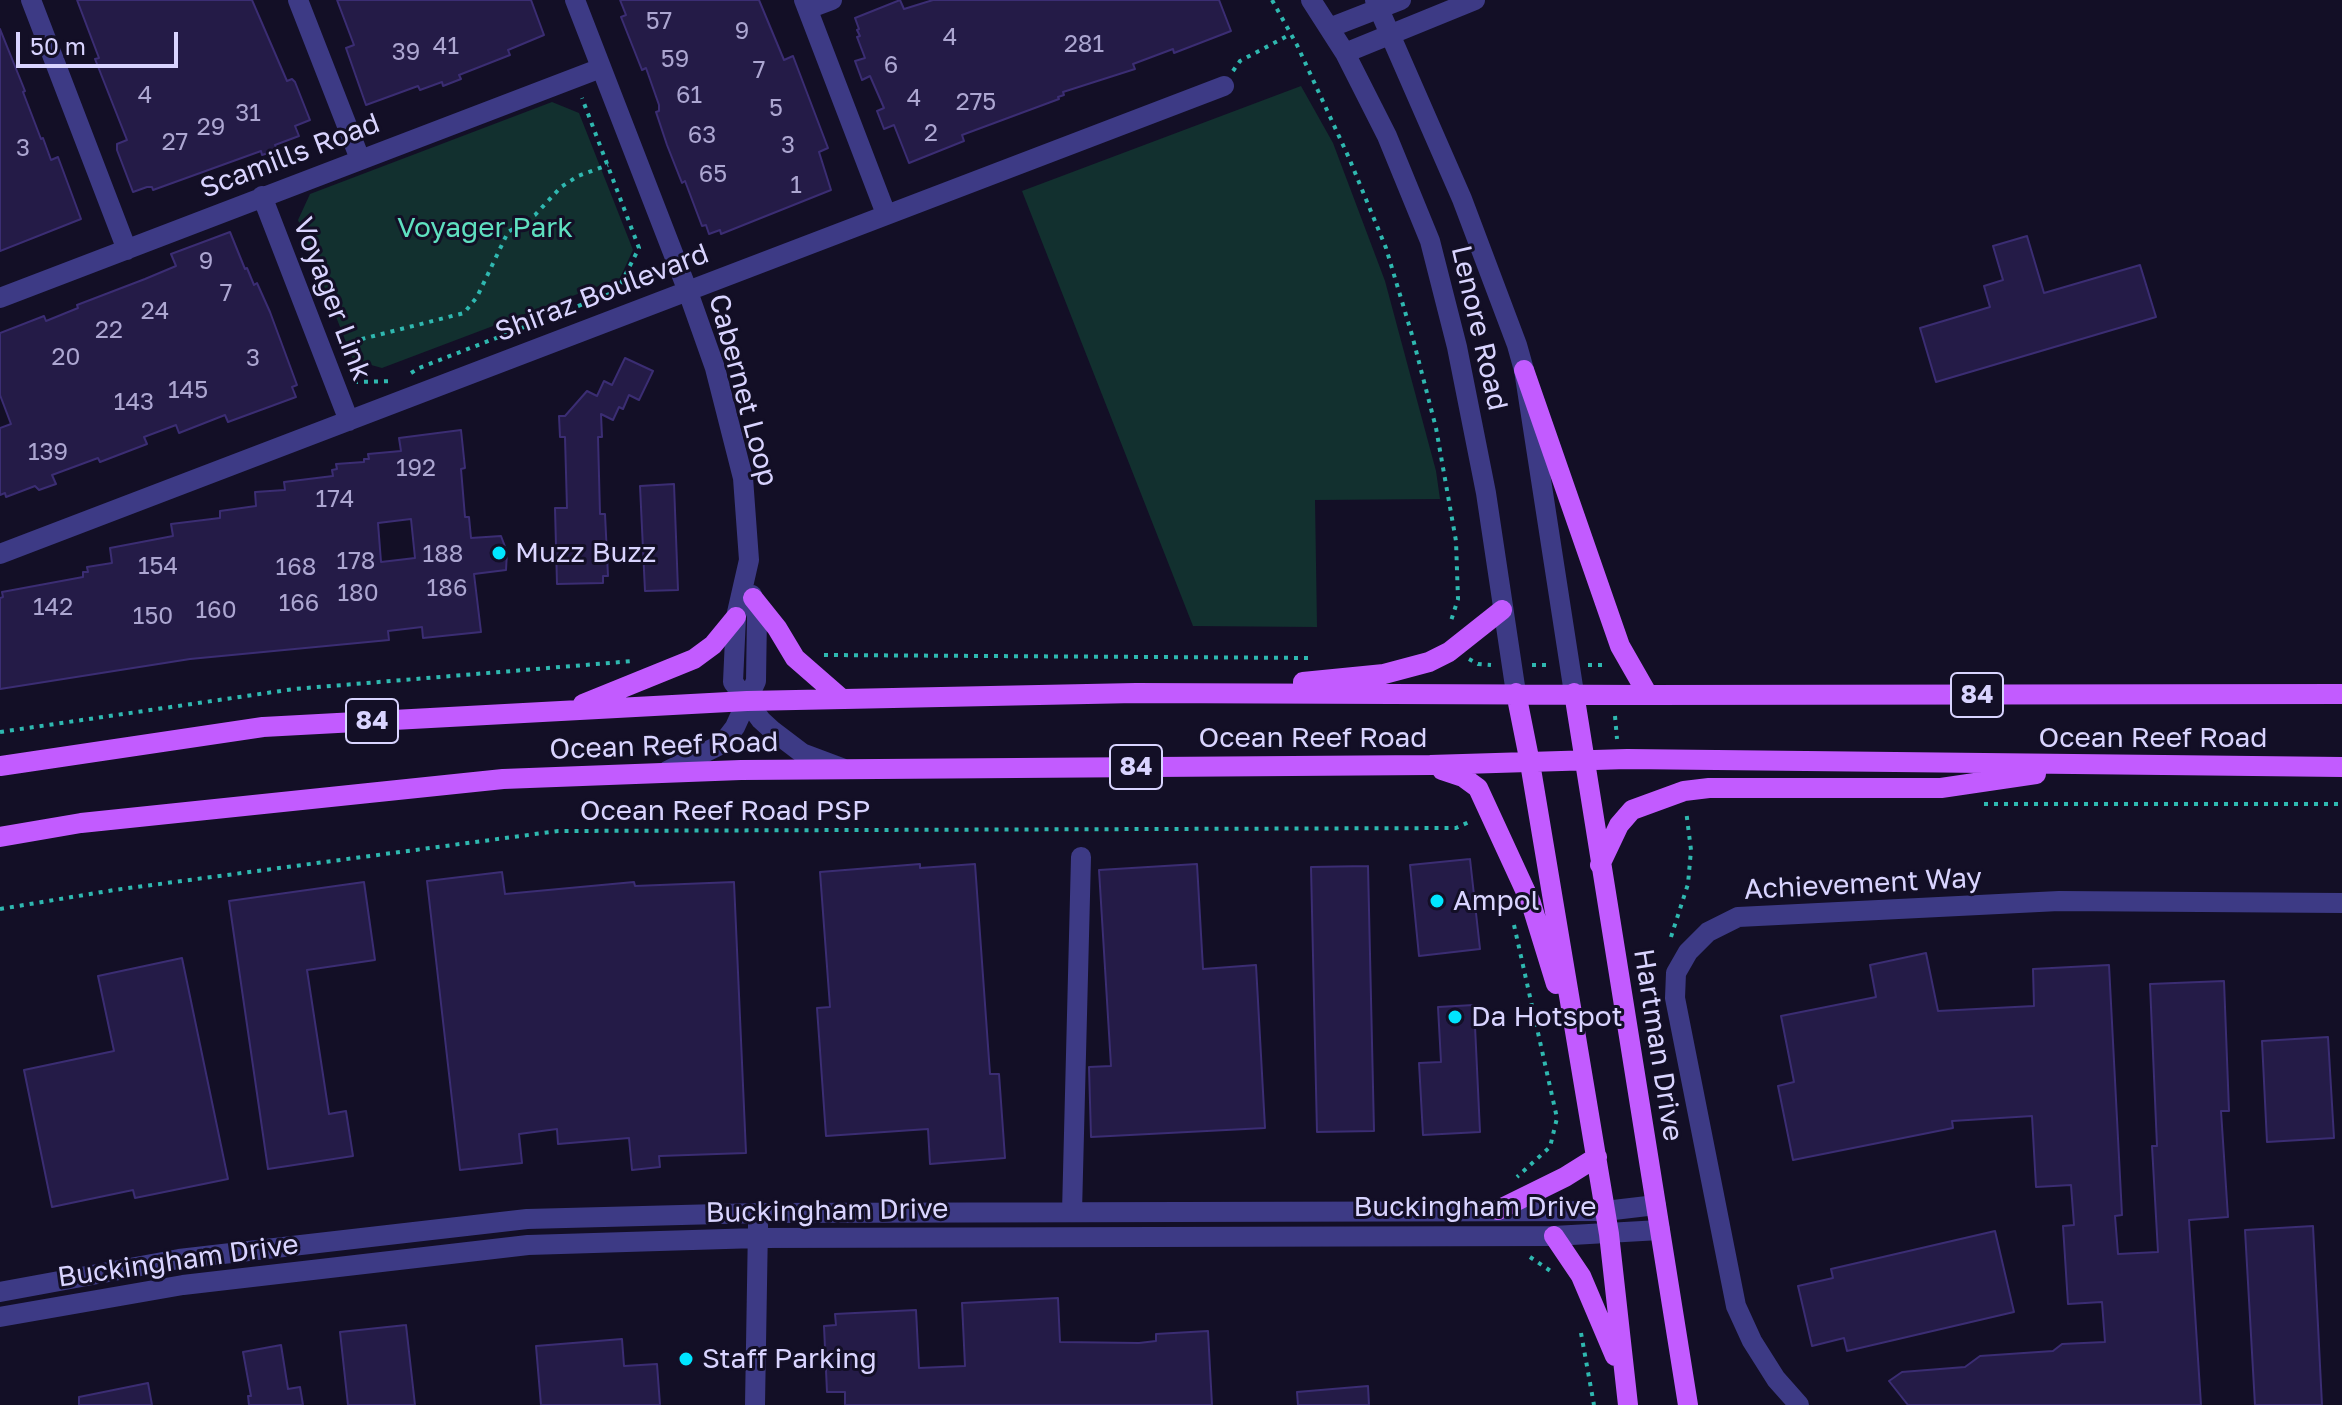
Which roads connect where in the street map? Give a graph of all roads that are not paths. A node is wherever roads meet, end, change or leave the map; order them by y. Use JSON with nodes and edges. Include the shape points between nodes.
{"nodes":[{"id":1,"x":31,"y":0,"type":"edge"},
{"id":2,"x":298,"y":0,"type":"edge"},
{"id":3,"x":575,"y":0,"type":"edge"},
{"id":4,"x":832,"y":0,"type":"edge"},
{"id":5,"x":1311,"y":0,"type":"edge"},
{"id":6,"x":1401,"y":0,"type":"edge"},
{"id":7,"x":1475,"y":0,"type":"edge"},
{"id":8,"x":1377,"y":4,"type":"edge"},
{"id":9,"x":806,"y":5,"type":"edge"},
{"id":10,"x":1329,"y":28,"type":"junction"},
{"id":11,"x":1390,"y":33,"type":"junction"},
{"id":12,"x":1345,"y":53,"type":"junction"},
{"id":13,"x":601,"y":68,"type":"junction"},
{"id":14,"x":1224,"y":86,"type":"road end"},
{"id":15,"x":360,"y":159,"type":"junction"},
{"id":16,"x":262,"y":196,"type":"junction"},
{"id":17,"x":886,"y":214,"type":"junction"},
{"id":18,"x":127,"y":250,"type":"junction"},
{"id":19,"x":687,"y":289,"type":"junction"},
{"id":20,"x":0,"y":298,"type":"edge"},
{"id":21,"x":1524,"y":370,"type":"junction"},
{"id":22,"x":349,"y":421,"type":"junction"},
{"id":23,"x":0,"y":554,"type":"edge"},
{"id":24,"x":747,"y":576,"type":"junction"},
{"id":25,"x":753,"y":598,"type":"junction"},
{"id":26,"x":1502,"y":610,"type":"junction"},
{"id":27,"x":736,"y":617,"type":"junction"},
{"id":28,"x":1136,"y":693,"type":"junction"},
{"id":29,"x":1516,"y":693,"type":"junction"},
{"id":30,"x":1574,"y":693,"type":"junction"},
{"id":31,"x":2342,"y":694,"type":"edge"},
{"id":32,"x":1648,"y":695,"type":"junction"},
{"id":33,"x":842,"y":699,"type":"junction"},
{"id":34,"x":747,"y":701,"type":"junction"},
{"id":35,"x":564,"y":711,"type":"junction"},
{"id":36,"x":1585,"y":760,"type":"junction"},
{"id":37,"x":1530,"y":763,"type":"junction"},
{"id":38,"x":1430,"y":765,"type":"junction"},
{"id":39,"x":0,"y":766,"type":"edge"},
{"id":40,"x":2095,"y":766,"type":"junction"},
{"id":41,"x":2342,"y":767,"type":"edge"},
{"id":42,"x":846,"y":769,"type":"junction"},
{"id":43,"x":662,"y":773,"type":"junction"},
{"id":44,"x":0,"y":837,"type":"edge"},
{"id":45,"x":1081,"y":857,"type":"dead end"},
{"id":46,"x":1600,"y":866,"type":"junction"},
{"id":47,"x":2342,"y":903,"type":"edge"},
{"id":48,"x":1581,"y":1064,"type":"junction"},
{"id":49,"x":1597,"y":1157,"type":"junction"},
{"id":50,"x":1656,"y":1205,"type":"junction"},
{"id":51,"x":1498,"y":1210,"type":"junction"},
{"id":52,"x":1605,"y":1211,"type":"junction"},
{"id":53,"x":1072,"y":1212,"type":"junction"},
{"id":54,"x":758,"y":1213,"type":"junction"},
{"id":55,"x":1660,"y":1230,"type":"junction"},
{"id":56,"x":1609,"y":1234,"type":"junction"},
{"id":57,"x":1554,"y":1236,"type":"junction"},
{"id":58,"x":758,"y":1238,"type":"junction"},
{"id":59,"x":0,"y":1292,"type":"edge"},
{"id":60,"x":0,"y":1317,"type":"edge"},
{"id":61,"x":1623,"y":1374,"type":"junction"},
{"id":62,"x":755,"y":1405,"type":"edge"},
{"id":63,"x":1628,"y":1405,"type":"edge"},
{"id":64,"x":1688,"y":1405,"type":"edge"},
{"id":65,"x":1799,"y":1405,"type":"edge"}],
"edges":[{"from":1,"to":18,"type":"street"},
{"from":2,"to":15,"type":"street"},
{"from":3,"to":13,"type":"street","name":"Cabernet Loop"},
{"from":4,"to":9,"type":"street"},
{"from":5,"to":10,"type":"street","name":"Lenore Road"},
{"from":6,"to":8,"type":"street"},
{"from":7,"to":11,"type":"street"},
{"from":8,"to":10,"type":"street"},
{"from":8,"to":11,"type":"street","name":"Lenore Road"},
{"from":9,"to":17,"type":"street"},
{"from":10,"to":12,"type":"street","name":"Lenore Road"},
{"from":11,"to":12,"type":"street"},
{"from":11,"to":21,"type":"street","name":"Lenore Road","via":[[1462,199]]},
{"from":12,"to":26,"type":"street","name":"Lenore Road","via":[[1387,136],[1430,241],[1483,478]]},
{"from":13,"to":15,"type":"street","name":"Scamills Road"},
{"from":13,"to":19,"type":"street","name":"Cabernet Loop"},
{"from":14,"to":17,"type":"street","name":"Shiraz Boulevard"},
{"from":15,"to":16,"type":"street","name":"Scamills Road"},
{"from":16,"to":18,"type":"street","name":"Scamills Road"},
{"from":16,"to":22,"type":"street","name":"Voyager Link"},
{"from":17,"to":19,"type":"street","name":"Shiraz Boulevard"},
{"from":18,"to":20,"type":"street","name":"Scamills Road"},
{"from":19,"to":22,"type":"street","name":"Shiraz Boulevard"},
{"from":19,"to":24,"type":"street","name":"Cabernet Loop","via":[[715,368],[743,478]]},
{"from":21,"to":30,"type":"street","name":"Lenore Road"},
{"from":21,"to":32,"type":"main road","via":[[1620,646]]},
{"from":22,"to":23,"type":"street","name":"Shiraz Boulevard"},
{"from":24,"to":25,"type":"street","name":"Cabernet Loop"},
{"from":24,"to":27,"type":"street","name":"Cabernet Loop"},
{"from":25,"to":33,"type":"main road","via":[[795,658]]},
{"from":25,"to":34,"type":"street","name":"Cabernet Loop","via":[[756,681]]},
{"from":26,"to":28,"type":"main road","via":[[1449,652],[1409,669]]},
{"from":26,"to":29,"type":"street","name":"Lenore Road"},
{"from":27,"to":34,"type":"street","name":"Cabernet Loop","via":[[733,682]]},
{"from":27,"to":35,"type":"main road","via":[[694,659]]},
{"from":28,"to":29,"type":"main road","name":"Ocean Reef Road","number":"84"},
{"from":28,"to":33,"type":"main road","name":"Ocean Reef Road","number":"84"},
{"from":29,"to":30,"type":"main road","name":"Ocean Reef Road","number":"84"},
{"from":29,"to":37,"type":"main road"},
{"from":30,"to":32,"type":"main road","name":"Ocean Reef Road","number":"84"},
{"from":30,"to":36,"type":"main road","name":"Hartman Drive"},
{"from":31,"to":32,"type":"main road","name":"Ocean Reef Road","number":"84"},
{"from":33,"to":34,"type":"main road","name":"Ocean Reef Road","number":"84"},
{"from":34,"to":35,"type":"main road","name":"Ocean Reef Road","number":"84"},
{"from":34,"to":42,"type":"street","name":"Cabernet Loop","via":[[761,720],[802,753]]},
{"from":34,"to":43,"type":"street","name":"Cabernet Loop","via":[[722,744]]},
{"from":35,"to":39,"type":"main road","name":"Ocean Reef Road","number":"84","via":[[263,727]]},
{"from":36,"to":37,"type":"main road","name":"Ocean Reef Road","number":"84"},
{"from":36,"to":40,"type":"main road","name":"Ocean Reef Road","number":"84"},
{"from":36,"to":46,"type":"main road","name":"Hartman Drive"},
{"from":37,"to":38,"type":"main road","name":"Ocean Reef Road","number":"84"},
{"from":37,"to":48,"type":"main road"},
{"from":38,"to":42,"type":"main road","name":"Ocean Reef Road","number":"84"},
{"from":38,"to":48,"type":"main road","via":[[1478,788],[1531,903]]},
{"from":40,"to":41,"type":"main road","name":"Ocean Reef Road","number":"84"},
{"from":40,"to":46,"type":"main road","via":[[1941,788],[1684,791],[1632,810]]},
{"from":42,"to":43,"type":"main road","name":"Ocean Reef Road","number":"84"},
{"from":43,"to":44,"type":"main road","name":"Ocean Reef Road","number":"84","via":[[503,779],[81,823]]},
{"from":45,"to":53,"type":"street"},
{"from":46,"to":50,"type":"main road","name":"Hartman Drive"},
{"from":47,"to":65,"type":"street","name":"Achievement Way","via":[[2059,901],[1738,917],[1708,932],[1676,973],[1675,998],[1736,1306],[1760,1354]]},
{"from":48,"to":49,"type":"main road"},
{"from":49,"to":51,"type":"main road"},
{"from":49,"to":52,"type":"main road"},
{"from":50,"to":52,"type":"street","name":"Buckingham Drive"},
{"from":50,"to":55,"type":"main road","name":"Hartman Drive"},
{"from":51,"to":52,"type":"street","name":"Buckingham Drive"},
{"from":51,"to":53,"type":"street","name":"Buckingham Drive"},
{"from":52,"to":56,"type":"main road"},
{"from":53,"to":54,"type":"street","name":"Buckingham Drive"},
{"from":54,"to":58,"type":"street"},
{"from":54,"to":59,"type":"street","name":"Buckingham Drive","via":[[527,1219],[179,1259]]},
{"from":55,"to":56,"type":"street","name":"Buckingham Drive"},
{"from":55,"to":64,"type":"main road","name":"Hartman Drive"},
{"from":56,"to":57,"type":"street","name":"Buckingham Drive"},
{"from":56,"to":61,"type":"main road"},
{"from":57,"to":58,"type":"street","name":"Buckingham Drive"},
{"from":57,"to":61,"type":"main road","via":[[1581,1276]]},
{"from":58,"to":60,"type":"street","name":"Buckingham Drive","via":[[528,1245],[183,1285]]},
{"from":58,"to":62,"type":"street"},
{"from":61,"to":63,"type":"main road"}]}
